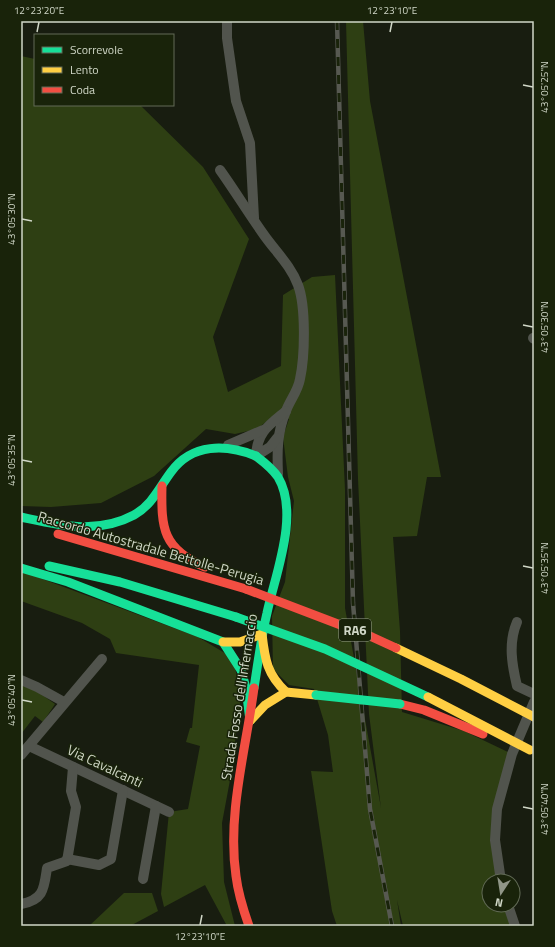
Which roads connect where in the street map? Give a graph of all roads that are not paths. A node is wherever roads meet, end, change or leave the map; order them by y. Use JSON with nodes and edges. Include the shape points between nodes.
{"nodes":[{"id":1,"x":227,"y":21,"type":"edge"},
{"id":2,"x":220,"y":170,"type":"dead end"},
{"id":3,"x":254,"y":218,"type":"junction"},
{"id":4,"x":286,"y":411,"type":"junction"},
{"id":5,"x":263,"y":430,"type":"junction"},
{"id":6,"x":277,"y":438,"type":"junction"},
{"id":7,"x":225,"y":446,"type":"junction"},
{"id":8,"x":256,"y":456,"type":"junction"},
{"id":9,"x":278,"y":474,"type":"junction"},
{"id":10,"x":162,"y":486,"type":"junction"},
{"id":11,"x":21,"y":517,"type":"edge"},
{"id":12,"x":21,"y":525,"type":"edge"},
{"id":13,"x":21,"y":560,"type":"edge"},
{"id":14,"x":21,"y":568,"type":"edge"},
{"id":15,"x":246,"y":585,"type":"junction"},
{"id":16,"x":517,"y":622,"type":"dead end"},
{"id":17,"x":262,"y":634,"type":"junction"},
{"id":18,"x":223,"y":642,"type":"junction"},
{"id":19,"x":102,"y":659,"type":"dead end"},
{"id":20,"x":461,"y":679,"type":"junction"},
{"id":21,"x":21,"y":680,"type":"edge"},
{"id":22,"x":286,"y":692,"type":"junction"},
{"id":23,"x":534,"y":694,"type":"edge"},
{"id":24,"x":64,"y":702,"type":"junction"},
{"id":25,"x":534,"y":702,"type":"edge"},
{"id":26,"x":534,"y":717,"type":"edge"},
{"id":27,"x":250,"y":721,"type":"junction"},
{"id":28,"x":29,"y":746,"type":"junction"},
{"id":29,"x":532,"y":751,"type":"edge"},
{"id":30,"x":21,"y":755,"type":"edge"},
{"id":31,"x":73,"y":766,"type":"junction"},
{"id":32,"x":123,"y":790,"type":"junction"},
{"id":33,"x":156,"y":806,"type":"junction"},
{"id":34,"x":169,"y":812,"type":"dead end"},
{"id":35,"x":67,"y":859,"type":"junction"},
{"id":36,"x":500,"y":873,"type":"edge"},
{"id":37,"x":143,"y":879,"type":"dead end"},
{"id":38,"x":21,"y":904,"type":"edge"},
{"id":39,"x":511,"y":913,"type":"edge"},
{"id":40,"x":249,"y":926,"type":"edge"},
{"id":41,"x":515,"y":926,"type":"edge"}],
"edges":[{"from":1,"to":3,"type":"street","name":"Strada Fosso dell'Infernaccio","via":[[236,101],[250,143]]},
{"from":2,"to":3,"type":"street"},
{"from":3,"to":4,"type":"street","name":"Strada Fosso dell'Infernaccio","via":[[290,268],[302,300],[303,360],[300,381]]},
{"from":4,"to":5,"type":"street","name":"Strada Fosso dell'Infernaccio"},
{"from":4,"to":6,"type":"street","name":"Strada Fosso dell'Infernaccio"},
{"from":5,"to":7,"type":"street","name":"Strada Fosso dell'Infernaccio"},
{"from":5,"to":8,"type":"street","via":[[258,440]]},
{"from":6,"to":8,"type":"street","name":"Strada Fosso dell'Infernaccio","via":[[270,447]]},
{"from":6,"to":9,"type":"street","name":"Strada Fosso dell'Infernaccio"},
{"from":7,"to":8,"type":"main road","via":[[244,450]]},
{"from":7,"to":10,"type":"main road","via":[[194,453],[182,460]]},
{"from":8,"to":9,"type":"main road"},
{"from":9,"to":17,"type":"main road","name":"Strada Fosso dell'Infernaccio","via":[[284,493],[286,528]]},
{"from":10,"to":11,"type":"main road","via":[[145,508],[111,524],[93,528],[77,528]]},
{"from":10,"to":15,"type":"main road","via":[[164,530],[172,544],[184,557]]},
{"from":12,"to":15,"type":"main road","name":"Raccordo Autostradale Bettolle-Perugia","number":"RA6"},
{"from":13,"to":29,"type":"main road","number":"RA6","bridge":true,"via":[[120,582],[236,617],[323,648],[415,690]]},
{"from":14,"to":18,"type":"main road","via":[[68,582]]},
{"from":15,"to":20,"type":"main road","name":"Raccordo Autostradale Bettolle-Perugia","number":"RA6","bridge":true,"via":[[372,637]]},
{"from":15,"to":20,"type":"main road","bridge":true,"via":[[332,612],[422,652]]},
{"from":16,"to":23,"type":"street","via":[[513,631],[512,664],[517,686]]},
{"from":17,"to":18,"type":"main road","via":[[240,642]]},
{"from":17,"to":22,"type":"main road","via":[[266,666],[277,684]]},
{"from":17,"to":27,"type":"main road","name":"Strada Fosso dell'Infernaccio"},
{"from":18,"to":27,"type":"main road","via":[[242,668]]},
{"from":19,"to":24,"type":"street"},
{"from":20,"to":26,"type":"main road","name":"Raccordo Autostradale Bettolle-Perugia","number":"RA6","bridge":true},
{"from":21,"to":24,"type":"street"},
{"from":22,"to":27,"type":"main road","via":[[265,705]]},
{"from":22,"to":29,"type":"main road","bridge":true,"via":[[400,704],[424,710],[493,739]]},
{"from":24,"to":28,"type":"street"},
{"from":25,"to":36,"type":"street","via":[[512,754],[497,809],[495,840]]},
{"from":27,"to":40,"type":"main road","name":"Strada Fosso dell'Infernaccio","via":[[236,800],[233,860],[243,911]]},
{"from":28,"to":30,"type":"street"},
{"from":28,"to":31,"type":"street","name":"Via Cavalcanti"},
{"from":31,"to":32,"type":"street","name":"Via Cavalcanti"},
{"from":31,"to":35,"type":"street","via":[[71,791],[76,807]]},
{"from":32,"to":33,"type":"street","name":"Via Cavalcanti"},
{"from":32,"to":35,"type":"street","via":[[112,859],[99,865]]},
{"from":33,"to":34,"type":"street","name":"Via Cavalcanti"},
{"from":33,"to":37,"type":"street"},
{"from":35,"to":38,"type":"street","via":[[47,868],[44,889],[33,902]]},
{"from":39,"to":41,"type":"street"}]}
